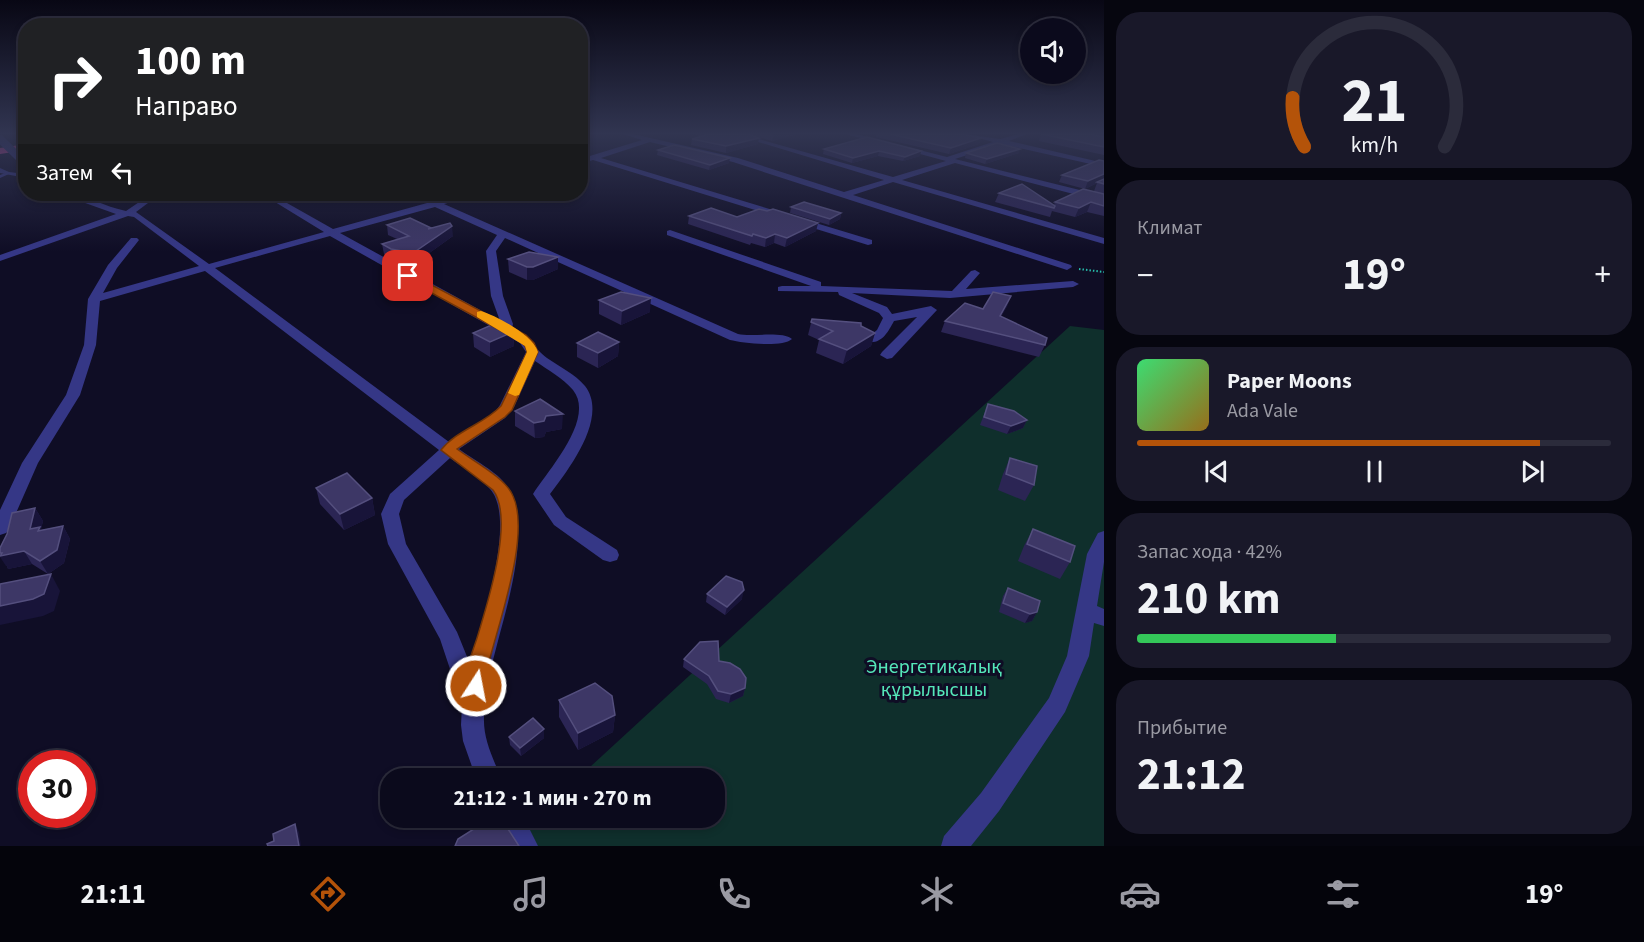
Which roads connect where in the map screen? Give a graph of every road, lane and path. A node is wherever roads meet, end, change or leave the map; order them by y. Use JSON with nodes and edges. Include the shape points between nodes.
{"nodes":[{"id":1,"x":644,"y":173,"type":"edge"},
{"id":2,"x":776,"y":173,"type":"edge"},
{"id":3,"x":872,"y":173,"type":"edge"},
{"id":4,"x":884,"y":173,"type":"edge"},
{"id":5,"x":909,"y":173,"type":"edge"},
{"id":6,"x":1003,"y":173,"type":"edge"},
{"id":7,"x":2,"y":174,"type":"edge"},
{"id":8,"x":18,"y":175,"type":"edge"},
{"id":9,"x":877,"y":175,"type":"junction"},
{"id":10,"x":893,"y":180,"type":"junction"},
{"id":11,"x":828,"y":190,"type":"junction"},
{"id":12,"x":844,"y":195,"type":"junction"},
{"id":13,"x":1104,"y":199,"type":"edge"},
{"id":14,"x":83,"y":201,"type":"edge"},
{"id":15,"x":146,"y":201,"type":"edge"},
{"id":16,"x":278,"y":201,"type":"edge"},
{"id":17,"x":430,"y":201,"type":"edge"},
{"id":18,"x":443,"y":201,"type":"edge"},
{"id":19,"x":435,"y":203,"type":"junction"},
{"id":20,"x":129,"y":213,"type":"junction"},
{"id":21,"x":332,"y":233,"type":"junction"},
{"id":22,"x":670,"y":233,"type":"dead end"},
{"id":23,"x":503,"y":234,"type":"junction"},
{"id":24,"x":134,"y":240,"type":"dead end"},
{"id":25,"x":1104,"y":241,"type":"edge"},
{"id":26,"x":868,"y":242,"type":"dead end"},
{"id":27,"x":0,"y":258,"type":"edge"},
{"id":28,"x":1067,"y":267,"type":"joint"},
{"id":29,"x":205,"y":268,"type":"junction"},
{"id":30,"x":1104,"y":272,"type":"edge"},
{"id":31,"x":975,"y":273,"type":"dead end"},
{"id":32,"x":1073,"y":284,"type":"dead end"},
{"id":33,"x":830,"y":288,"type":"junction"},
{"id":34,"x":782,"y":290,"type":"dead end"},
{"id":35,"x":952,"y":294,"type":"junction"},
{"id":36,"x":94,"y":299,"type":"junction"},
{"id":37,"x":928,"y":312,"type":"junction"},
{"id":38,"x":889,"y":318,"type":"junction"},
{"id":39,"x":506,"y":328,"type":"junction"},
{"id":40,"x":786,"y":339,"type":"dead end"},
{"id":41,"x":872,"y":339,"type":"edge"},
{"id":42,"x":532,"y":352,"type":"junction"},
{"id":43,"x":887,"y":355,"type":"dead end"},
{"id":44,"x":448,"y":450,"type":"junction"},
{"id":45,"x":0,"y":529,"type":"edge"},
{"id":46,"x":1104,"y":538,"type":"edge"},
{"id":47,"x":610,"y":555,"type":"dead end"},
{"id":48,"x":1096,"y":615,"type":"edge"},
{"id":49,"x":473,"y":705,"type":"junction"},
{"id":50,"x":485,"y":768,"type":"edge"},
{"id":51,"x":515,"y":828,"type":"edge"},
{"id":52,"x":525,"y":846,"type":"edge"},
{"id":53,"x":954,"y":846,"type":"edge"}],
"edges":[{"from":1,"to":26,"type":"street"},
{"from":2,"to":11,"type":"street"},
{"from":3,"to":9,"type":"street"},
{"from":4,"to":9,"type":"street"},
{"from":5,"to":10,"type":"street"},
{"from":6,"to":13,"type":"street"},
{"from":7,"to":8,"type":"street"},
{"from":9,"to":10,"type":"street"},
{"from":9,"to":11,"type":"street"},
{"from":10,"to":12,"type":"street"},
{"from":10,"to":25,"type":"street"},
{"from":11,"to":12,"type":"street"},
{"from":12,"to":28,"type":"street"},
{"from":14,"to":20,"type":"street"},
{"from":15,"to":20,"type":"street"},
{"from":16,"to":21,"type":"street"},
{"from":17,"to":19,"type":"street"},
{"from":18,"to":19,"type":"street"},
{"from":19,"to":21,"type":"street"},
{"from":19,"to":23,"type":"street"},
{"from":20,"to":27,"type":"street"},
{"from":20,"to":29,"type":"street","via":[[137,215]]},
{"from":21,"to":29,"type":"street"},
{"from":21,"to":39,"type":"street"},
{"from":22,"to":33,"type":"street"},
{"from":23,"to":39,"type":"street","via":[[491,251]]},
{"from":23,"to":40,"type":"street","via":[[734,337]]},
{"from":24,"to":36,"type":"street","via":[[112,267]]},
{"from":28,"to":30,"type":"path"},
{"from":29,"to":36,"type":"street"},
{"from":29,"to":44,"type":"street"},
{"from":31,"to":35,"type":"street"},
{"from":32,"to":35,"type":"street"},
{"from":33,"to":34,"type":"street"},
{"from":33,"to":35,"type":"street"},
{"from":33,"to":38,"type":"street","via":[[884,310]]},
{"from":35,"to":37,"type":"street"},
{"from":36,"to":45,"type":"street","via":[[90,345],[73,395],[30,463]]},
{"from":37,"to":38,"type":"street"},
{"from":37,"to":43,"type":"street"},
{"from":38,"to":41,"type":"street","via":[[882,332]]},
{"from":39,"to":42,"type":"street","via":[[530,345]]},
{"from":42,"to":44,"type":"street","via":[[507,407]]},
{"from":42,"to":47,"type":"street","via":[[579,387],[586,409],[563,465],[541,494],[560,521]]},
{"from":44,"to":49,"type":"street","via":[[498,486],[506,496],[511,519],[501,589],[478,667]]},
{"from":44,"to":49,"type":"street","via":[[396,498],[390,514],[397,544],[450,638]]},
{"from":46,"to":48,"type":"street","via":[[1096,554]]},
{"from":48,"to":53,"type":"street","via":[[1057,705],[990,802]]},
{"from":49,"to":50,"type":"street","via":[[474,742]]},
{"from":51,"to":52,"type":"street"}]}
